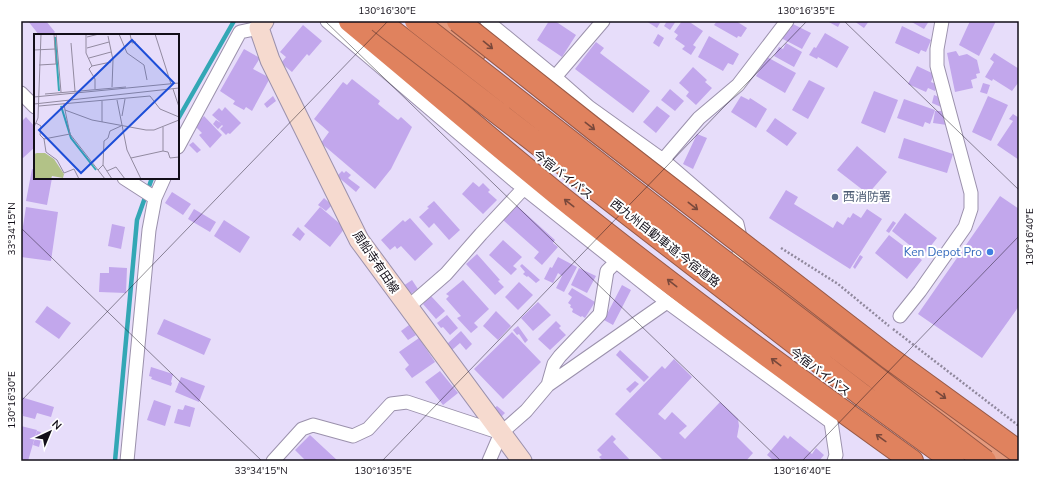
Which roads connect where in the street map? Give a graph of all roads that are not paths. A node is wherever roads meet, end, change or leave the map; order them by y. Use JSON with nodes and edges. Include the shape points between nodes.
{"nodes":[{"id":1,"x":327,"y":21,"type":"edge"},
{"id":2,"x":350,"y":21,"type":"edge"},
{"id":3,"x":359,"y":21,"type":"edge"},
{"id":4,"x":379,"y":21,"type":"edge"},
{"id":5,"x":416,"y":21,"type":"edge"},
{"id":6,"x":434,"y":21,"type":"edge"},
{"id":7,"x":458,"y":21,"type":"edge"},
{"id":8,"x":487,"y":21,"type":"edge"},
{"id":9,"x":603,"y":21,"type":"edge"},
{"id":10,"x":787,"y":21,"type":"edge"},
{"id":11,"x":942,"y":21,"type":"edge"},
{"id":12,"x":262,"y":24,"type":"edge"},
{"id":13,"x":555,"y":77,"type":"junction"},
{"id":14,"x":21,"y":93,"type":"edge"},
{"id":15,"x":34,"y":106,"type":"edge"},
{"id":16,"x":179,"y":145,"type":"edge"},
{"id":17,"x":663,"y":160,"type":"junction"},
{"id":18,"x":126,"y":179,"type":"edge"},
{"id":19,"x":164,"y":179,"type":"edge"},
{"id":20,"x":524,"y":188,"type":"junction"},
{"id":21,"x":155,"y":198,"type":"junction"},
{"id":22,"x":738,"y":260,"type":"junction"},
{"id":23,"x":617,"y":261,"type":"junction"},
{"id":24,"x":793,"y":300,"type":"junction"},
{"id":25,"x":667,"y":302,"type":"junction"},
{"id":26,"x":408,"y":307,"type":"junction"},
{"id":27,"x":900,"y":316,"type":"dead end"},
{"id":28,"x":769,"y":334,"type":"junction"},
{"id":29,"x":548,"y":385,"type":"junction"},
{"id":30,"x":501,"y":432,"type":"junction"},
{"id":31,"x":1019,"y":452,"type":"edge"},
{"id":32,"x":127,"y":461,"type":"edge"},
{"id":33,"x":273,"y":461,"type":"edge"},
{"id":34,"x":489,"y":461,"type":"edge"},
{"id":35,"x":522,"y":461,"type":"edge"},
{"id":36,"x":834,"y":461,"type":"edge"},
{"id":37,"x":912,"y":461,"type":"edge"},
{"id":38,"x":937,"y":461,"type":"edge"},
{"id":39,"x":953,"y":461,"type":"edge"},
{"id":40,"x":985,"y":461,"type":"edge"},
{"id":41,"x":1007,"y":461,"type":"edge"}],
"edges":[{"from":1,"to":20,"type":"street"},
{"from":37,"to":2,"type":"highway","one_way":true,"via":[[678,288],[558,194]]},
{"from":3,"to":28,"type":"highway","name":"今宿バイパス","via":[[422,66]]},
{"from":4,"to":39,"type":"highway","name":"西九州自動車道;今宿道路","bridge":true,"via":[[862,395]]},
{"from":5,"to":40,"type":"highway","name":"西九州自動車道;今宿道路","bridge":true,"via":[[745,279]]},
{"from":6,"to":22,"type":"highway","via":[[609,162]]},
{"from":7,"to":31,"type":"highway","one_way":true,"bridge":true,"via":[[875,347]]},
{"from":8,"to":13,"type":"street"},
{"from":9,"to":13,"type":"street"},
{"from":10,"to":17,"type":"street","via":[[738,85],[699,118]]},
{"from":11,"to":27,"type":"street","via":[[937,66],[971,193],[971,209],[965,228]]},
{"from":12,"to":16,"type":"street","via":[[240,32]]},
{"from":12,"to":26,"type":"main road","name":"周船寺有田線","via":[[270,60],[359,240]]},
{"from":13,"to":17,"type":"street","via":[[590,107]]},
{"from":14,"to":15,"type":"street"},
{"from":17,"to":22,"type":"street","via":[[737,224],[741,241]]},
{"from":18,"to":21,"type":"street"},
{"from":19,"to":21,"type":"street"},
{"from":20,"to":23,"type":"street"},
{"from":20,"to":26,"type":"street","via":[[446,274]]},
{"from":21,"to":32,"type":"street","via":[[149,230]]},
{"from":22,"to":24,"type":"highway"},
{"from":23,"to":25,"type":"street"},
{"from":23,"to":29,"type":"street","via":[[607,271],[600,314],[554,364]]},
{"from":24,"to":28,"type":"street"},
{"from":24,"to":41,"type":"highway","via":[[869,360]]},
{"from":25,"to":29,"type":"street"},
{"from":25,"to":36,"type":"street","via":[[831,422],[836,455]]},
{"from":26,"to":30,"type":"main road","name":"周船寺有田線"},
{"from":28,"to":38,"type":"highway","name":"今宿バイパス"},
{"from":29,"to":30,"type":"street","via":[[526,411]]},
{"from":30,"to":33,"type":"street","via":[[407,402],[390,404],[368,429],[353,436],[313,425],[302,429]]},
{"from":30,"to":34,"type":"street"},
{"from":30,"to":35,"type":"main road","name":"周船寺有田線"}]}
